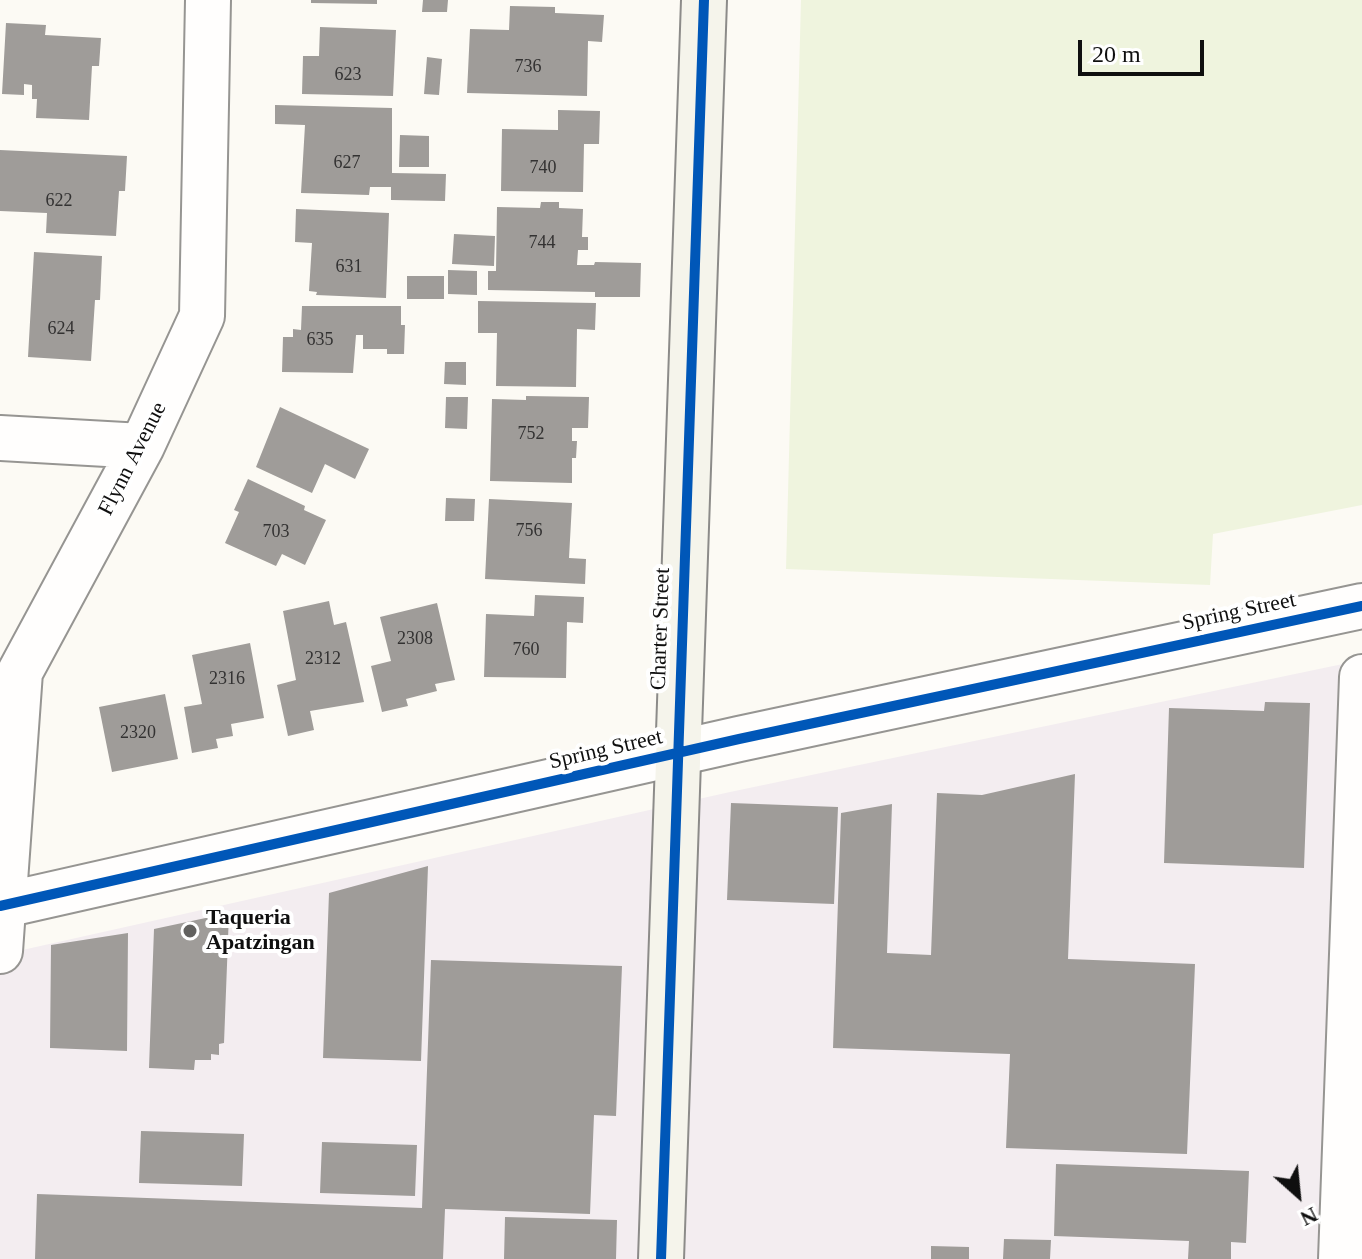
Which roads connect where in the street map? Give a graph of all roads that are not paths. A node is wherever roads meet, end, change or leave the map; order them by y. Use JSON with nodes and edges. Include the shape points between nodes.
{"nodes":[{"id":1,"x":208,"y":0,"type":"edge"},
{"id":2,"x":704,"y":0,"type":"edge"},
{"id":3,"x":0,"y":438,"type":"edge"},
{"id":4,"x":142,"y":446,"type":"junction"},
{"id":5,"x":1362,"y":606,"type":"edge"},
{"id":6,"x":1362,"y":677,"type":"edge"},
{"id":7,"x":678,"y":754,"type":"junction"},
{"id":8,"x":1,"y":906,"type":"edge"},
{"id":9,"x":0,"y":951,"type":"edge"},
{"id":10,"x":661,"y":1259,"type":"edge"},
{"id":11,"x":1341,"y":1259,"type":"edge"}],
"edges":[{"from":1,"to":4,"type":"street","name":"Flynn Avenue","via":[[202,316]]},
{"from":2,"to":7,"type":"street","name":"Charter Street"},
{"from":3,"to":4,"type":"street"},
{"from":4,"to":8,"type":"street","name":"Flynn Avenue","via":[[20,672]]},
{"from":5,"to":7,"type":"street","name":"Spring Street"},
{"from":6,"to":11,"type":"street"},
{"from":7,"to":8,"type":"street","name":"Spring Street"},
{"from":7,"to":10,"type":"street","name":"Charter Street"},
{"from":8,"to":9,"type":"street","name":"Flynn Avenue"}]}
